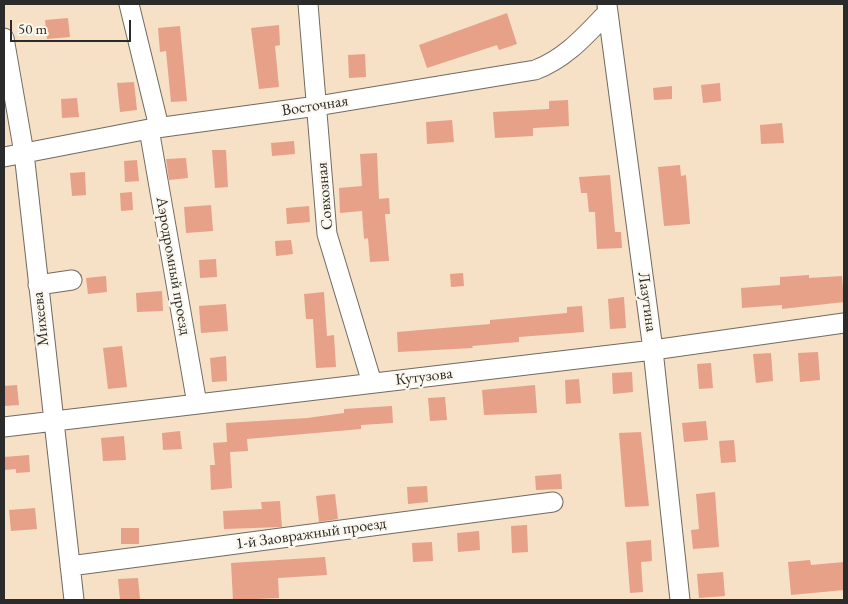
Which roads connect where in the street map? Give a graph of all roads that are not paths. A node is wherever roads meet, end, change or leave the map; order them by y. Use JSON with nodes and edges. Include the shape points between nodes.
{"nodes":[{"id":1,"x":130,"y":4,"type":"edge"},
{"id":2,"x":308,"y":4,"type":"edge"},
{"id":3,"x":607,"y":9,"type":"edge"},
{"id":4,"x":4,"y":38,"type":"edge"},
{"id":5,"x":317,"y":106,"type":"junction"},
{"id":6,"x":154,"y":128,"type":"junction"},
{"id":7,"x":24,"y":153,"type":"junction"},
{"id":8,"x":4,"y":156,"type":"edge"},
{"id":9,"x":72,"y":280,"type":"dead end"},
{"id":10,"x":38,"y":284,"type":"junction"},
{"id":11,"x":844,"y":323,"type":"edge"},
{"id":12,"x":653,"y":350,"type":"junction"},
{"id":13,"x":372,"y":383,"type":"junction"},
{"id":14,"x":197,"y":404,"type":"junction"},
{"id":15,"x":52,"y":421,"type":"junction"},
{"id":16,"x":4,"y":427,"type":"edge"},
{"id":17,"x":553,"y":502,"type":"dead end"},
{"id":18,"x":70,"y":566,"type":"junction"},
{"id":19,"x":74,"y":600,"type":"edge"},
{"id":20,"x":680,"y":600,"type":"edge"}],
"edges":[{"from":1,"to":6,"type":"street","name":"Аэродромный проезд"},
{"from":2,"to":5,"type":"street","name":"Совхозная"},
{"from":3,"to":5,"type":"street","name":"Восточная","via":[[566,54],[535,70]]},
{"from":3,"to":12,"type":"street","name":"Лазутина"},
{"from":4,"to":7,"type":"street","name":"Михеева"},
{"from":5,"to":6,"type":"street","name":"Восточная"},
{"from":5,"to":13,"type":"street","name":"Совхозная","via":[[328,234]]},
{"from":6,"to":7,"type":"street","name":"Восточная"},
{"from":6,"to":14,"type":"street","name":"Аэродромный проезд"},
{"from":7,"to":8,"type":"street","name":"Восточная"},
{"from":7,"to":10,"type":"street","name":"Михеева"},
{"from":9,"to":10,"type":"street"},
{"from":10,"to":15,"type":"street","name":"Михеева"},
{"from":11,"to":12,"type":"street","name":"Кутузова"},
{"from":12,"to":13,"type":"street","name":"Кутузова"},
{"from":12,"to":20,"type":"street","name":"Лазутина"},
{"from":13,"to":14,"type":"street","name":"Кутузова"},
{"from":14,"to":15,"type":"street","name":"Кутузова"},
{"from":15,"to":16,"type":"street","name":"Кутузова"},
{"from":15,"to":18,"type":"street","name":"Михеева"},
{"from":17,"to":18,"type":"street","name":"1-й Заовражный проезд"},
{"from":18,"to":19,"type":"street","name":"Михеева"}]}
